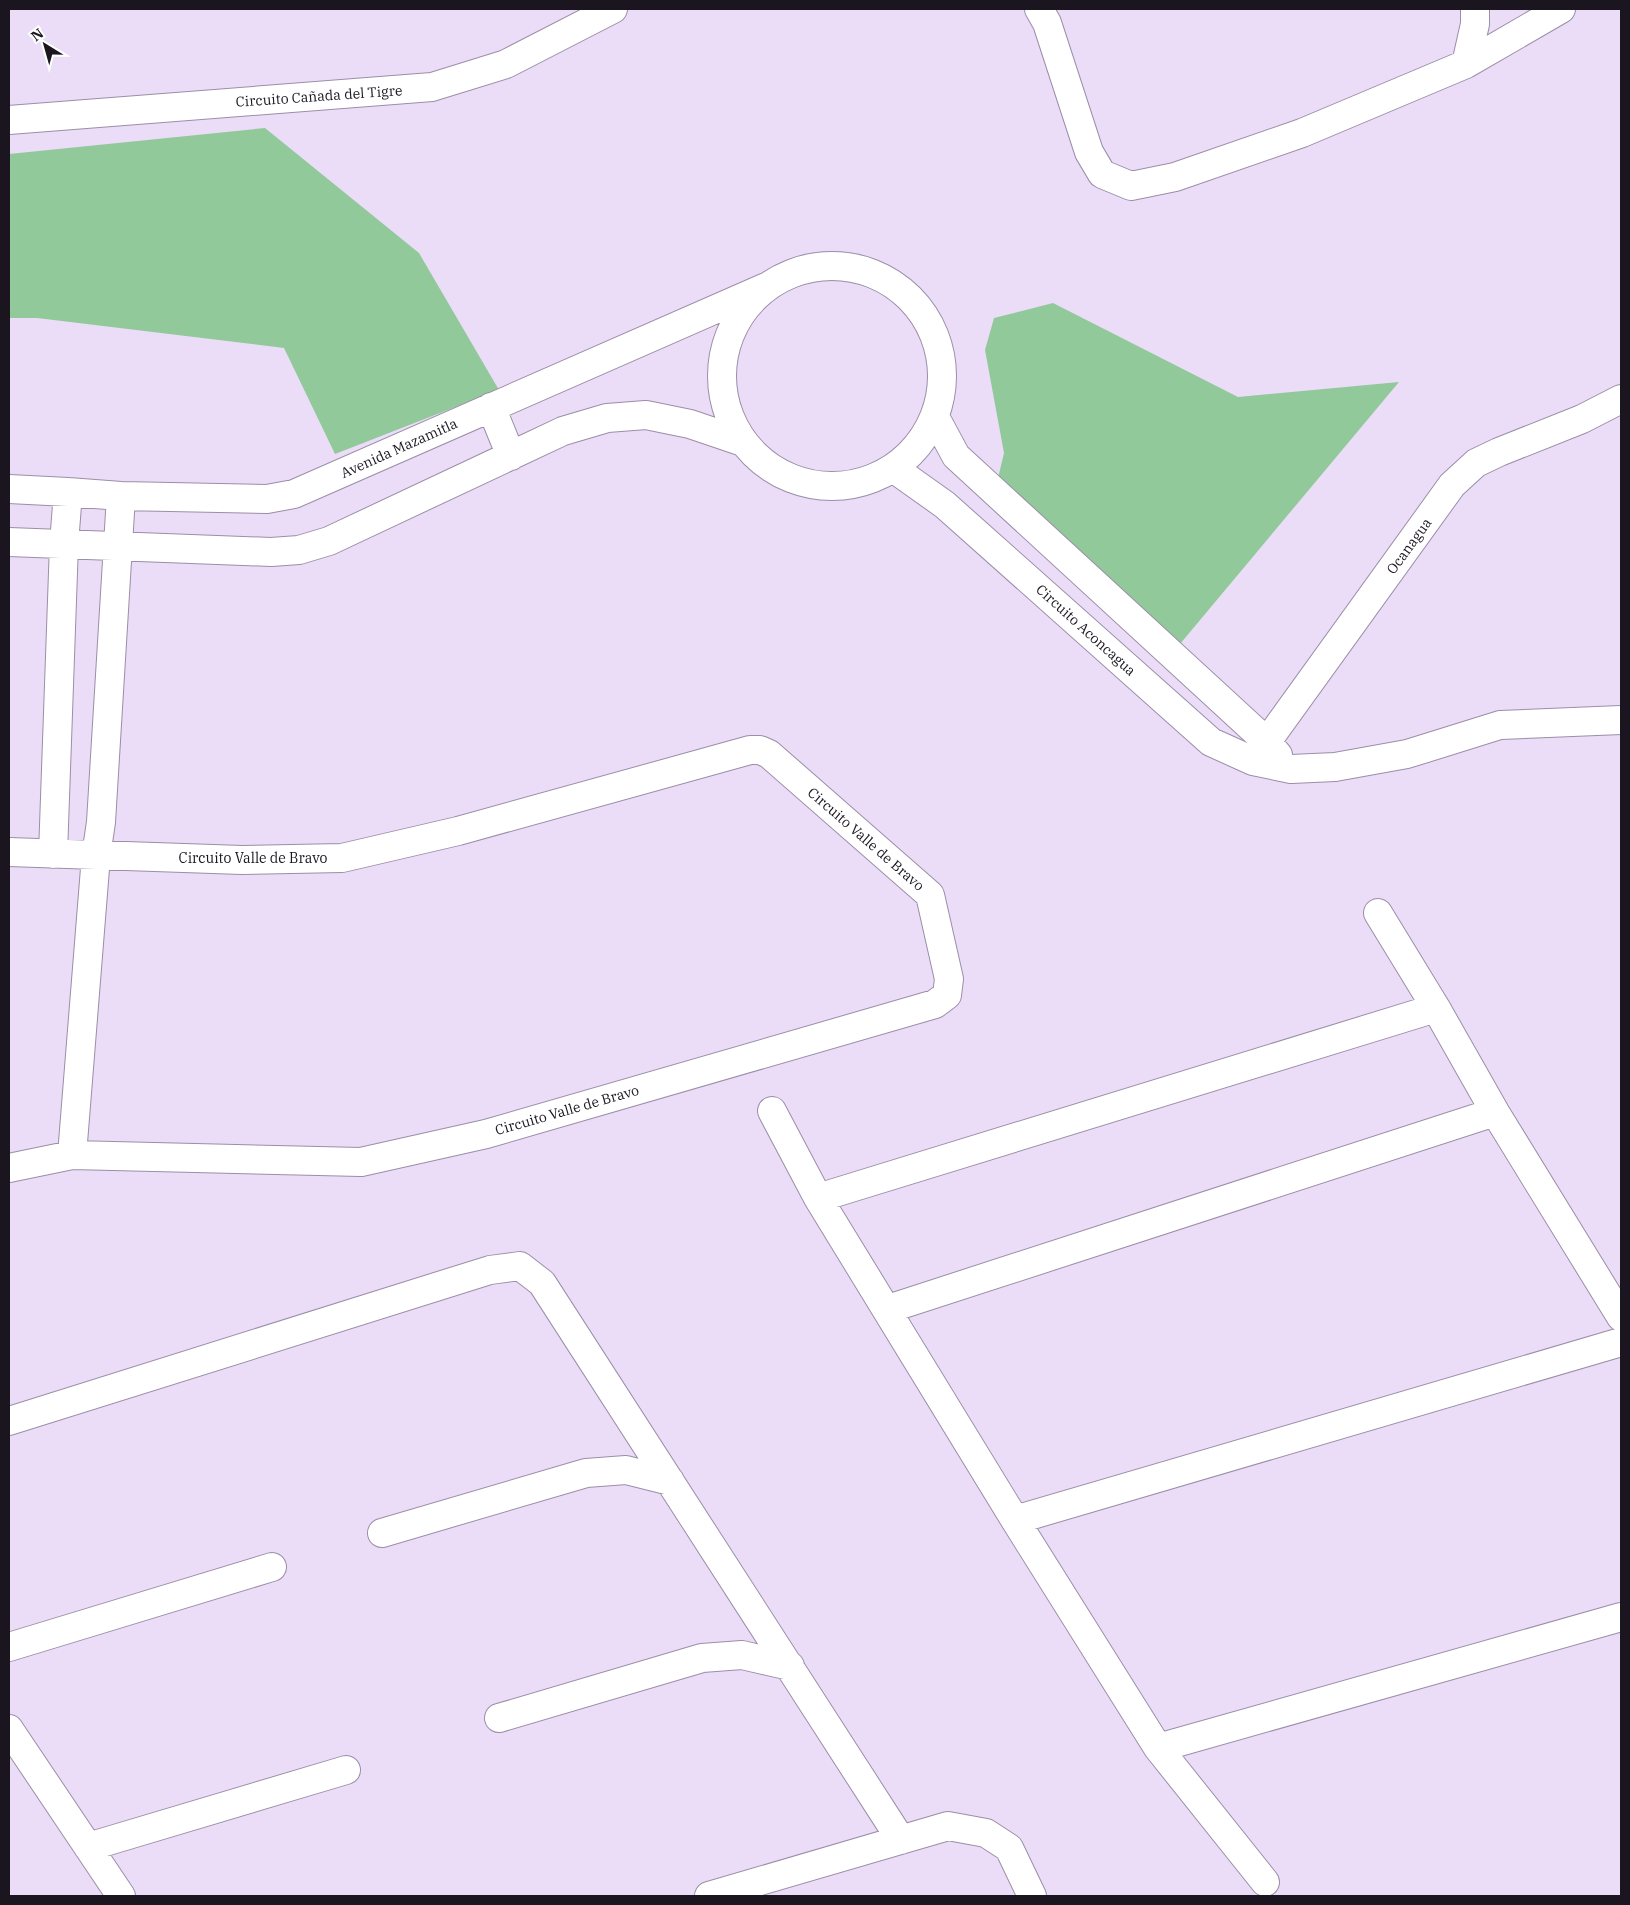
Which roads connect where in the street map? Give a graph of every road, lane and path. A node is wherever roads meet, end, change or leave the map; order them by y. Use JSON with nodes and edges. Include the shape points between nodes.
{"nodes":[{"id":1,"x":613,"y":9,"type":"edge"},
{"id":2,"x":1039,"y":9,"type":"edge"},
{"id":3,"x":1475,"y":9,"type":"edge"},
{"id":4,"x":1561,"y":9,"type":"edge"},
{"id":5,"x":1466,"y":64,"type":"junction"},
{"id":6,"x":9,"y":120,"type":"edge"},
{"id":7,"x":766,"y":287,"type":"junction"},
{"id":8,"x":1621,"y":399,"type":"edge"},
{"id":9,"x":491,"y":407,"type":"junction"},
{"id":10,"x":935,"y":418,"type":"junction"},
{"id":11,"x":742,"y":442,"type":"junction"},
{"id":12,"x":511,"y":456,"type":"junction"},
{"id":13,"x":894,"y":468,"type":"junction"},
{"id":14,"x":9,"y":490,"type":"edge"},
{"id":15,"x":68,"y":492,"type":"junction"},
{"id":16,"x":121,"y":496,"type":"junction"},
{"id":17,"x":9,"y":542,"type":"edge"},
{"id":18,"x":64,"y":544,"type":"junction"},
{"id":19,"x":118,"y":546,"type":"junction"},
{"id":20,"x":1109,"y":596,"type":"junction"},
{"id":21,"x":1082,"y":626,"type":"junction"},
{"id":22,"x":1621,"y":720,"type":"edge"},
{"id":23,"x":1260,"y":752,"type":"junction"},
{"id":24,"x":9,"y":852,"type":"edge"},
{"id":25,"x":53,"y":854,"type":"junction"},
{"id":26,"x":96,"y":856,"type":"junction"},
{"id":27,"x":1378,"y":913,"type":"dead end"},
{"id":28,"x":1436,"y":1008,"type":"junction"},
{"id":29,"x":772,"y":1111,"type":"dead end"},
{"id":30,"x":1495,"y":1112,"type":"junction"},
{"id":31,"x":72,"y":1155,"type":"junction"},
{"id":32,"x":9,"y":1168,"type":"edge"},
{"id":33,"x":818,"y":1198,"type":"junction"},
{"id":34,"x":888,"y":1309,"type":"junction"},
{"id":35,"x":1621,"y":1317,"type":"edge"},
{"id":36,"x":1621,"y":1342,"type":"edge"},
{"id":37,"x":9,"y":1421,"type":"edge"},
{"id":38,"x":670,"y":1481,"type":"junction"},
{"id":39,"x":1015,"y":1520,"type":"junction"},
{"id":40,"x":382,"y":1532,"type":"dead end"},
{"id":41,"x":272,"y":1567,"type":"dead end"},
{"id":42,"x":1621,"y":1617,"type":"edge"},
{"id":43,"x":9,"y":1647,"type":"edge"},
{"id":44,"x":790,"y":1666,"type":"junction"},
{"id":45,"x":499,"y":1718,"type":"dead end"},
{"id":46,"x":9,"y":1729,"type":"edge"},
{"id":47,"x":1158,"y":1748,"type":"junction"},
{"id":48,"x":346,"y":1770,"type":"dead end"},
{"id":49,"x":901,"y":1840,"type":"junction"},
{"id":50,"x":88,"y":1847,"type":"junction"},
{"id":51,"x":1264,"y":1882,"type":"dead end"},
{"id":52,"x":121,"y":1896,"type":"edge"},
{"id":53,"x":709,"y":1896,"type":"edge"},
{"id":54,"x":1032,"y":1896,"type":"edge"}],
"edges":[{"from":1,"to":6,"type":"street","name":"Circuito Cañada del Tigre","via":[[506,64],[432,87]]},
{"from":2,"to":5,"type":"street","via":[[1047,23],[1089,152],[1102,174],[1131,186],[1175,177],[1302,133]]},
{"from":3,"to":5,"type":"street"},
{"from":4,"to":5,"type":"street"},
{"from":7,"to":9,"type":"street","name":"Avenida Mazamitla"},
{"from":7,"to":10,"type":"street","via":[[789,274],[814,266],[840,265],[866,270],[890,281],[916,303],[937,341],[943,366],[942,392]]},
{"from":7,"to":11,"type":"street","via":[[748,303],[734,324],[721,372],[723,397],[730,421]]},
{"from":8,"to":23,"type":"street","name":"Ocanagua","via":[[1582,419],[1476,463],[1452,485]]},
{"from":9,"to":12,"type":"street"},
{"from":9,"to":16,"type":"street","name":"Avenida Mazamitla","via":[[294,494],[267,499]]},
{"from":10,"to":13,"type":"street","via":[[918,446]]},
{"from":10,"to":20,"type":"street","name":"Circuito Aconcagua","via":[[956,456]]},
{"from":11,"to":12,"type":"street","via":[[690,424],[646,415],[607,418],[563,431]]},
{"from":11,"to":13,"type":"street","via":[[759,460],[801,482],[849,485]]},
{"from":12,"to":19,"type":"street","via":[[329,541],[299,550],[271,552]]},
{"from":13,"to":21,"type":"street","name":"Circuito Aconcagua","via":[[945,505]]},
{"from":14,"to":15,"type":"street","name":"Avenida Mazamitla"},
{"from":15,"to":16,"type":"street","name":"Avenida Mazamitla"},
{"from":15,"to":18,"type":"street"},
{"from":16,"to":19,"type":"street"},
{"from":17,"to":18,"type":"street"},
{"from":18,"to":19,"type":"street"},
{"from":18,"to":25,"type":"street"},
{"from":19,"to":26,"type":"street","via":[[101,822]]},
{"from":20,"to":21,"type":"street"},
{"from":20,"to":23,"type":"street","name":"Circuito Aconcagua"},
{"from":21,"to":23,"type":"street","name":"Circuito Aconcagua","via":[[1211,742]]},
{"from":22,"to":23,"type":"street","name":"Circuito Aconcagua","via":[[1500,725],[1408,754],[1335,767],[1291,770]]},
{"from":24,"to":25,"type":"street","name":"Circuito Valle de Bravo"},
{"from":25,"to":26,"type":"street","name":"Circuito Valle de Bravo"},
{"from":26,"to":31,"type":"street"},
{"from":26,"to":31,"type":"street","name":"Circuito Valle de Bravo","via":[[242,860],[342,858],[458,830],[750,750],[760,750],[769,754],[930,895],[949,979],[947,995],[935,1004],[486,1134],[361,1162]]},
{"from":27,"to":28,"type":"street"},
{"from":28,"to":30,"type":"street"},
{"from":28,"to":33,"type":"street"},
{"from":29,"to":33,"type":"street"},
{"from":30,"to":34,"type":"street"},
{"from":30,"to":35,"type":"street"},
{"from":31,"to":32,"type":"street","name":"Circuito Valle de Bravo"},
{"from":33,"to":34,"type":"street"},
{"from":34,"to":39,"type":"street"},
{"from":36,"to":39,"type":"street"},
{"from":37,"to":38,"type":"street","via":[[490,1270],[520,1266],[542,1282]]},
{"from":38,"to":40,"type":"street","via":[[626,1470],[586,1473]]},
{"from":38,"to":44,"type":"street"},
{"from":39,"to":47,"type":"street"},
{"from":41,"to":43,"type":"street"},
{"from":42,"to":47,"type":"street"},
{"from":44,"to":45,"type":"street","via":[[742,1655],[702,1658]]},
{"from":44,"to":49,"type":"street"},
{"from":46,"to":50,"type":"street"},
{"from":47,"to":51,"type":"street"},
{"from":48,"to":50,"type":"street"},
{"from":49,"to":53,"type":"street"},
{"from":49,"to":54,"type":"street","via":[[948,1826],[986,1833],[1009,1848]]},
{"from":50,"to":52,"type":"street"}]}
